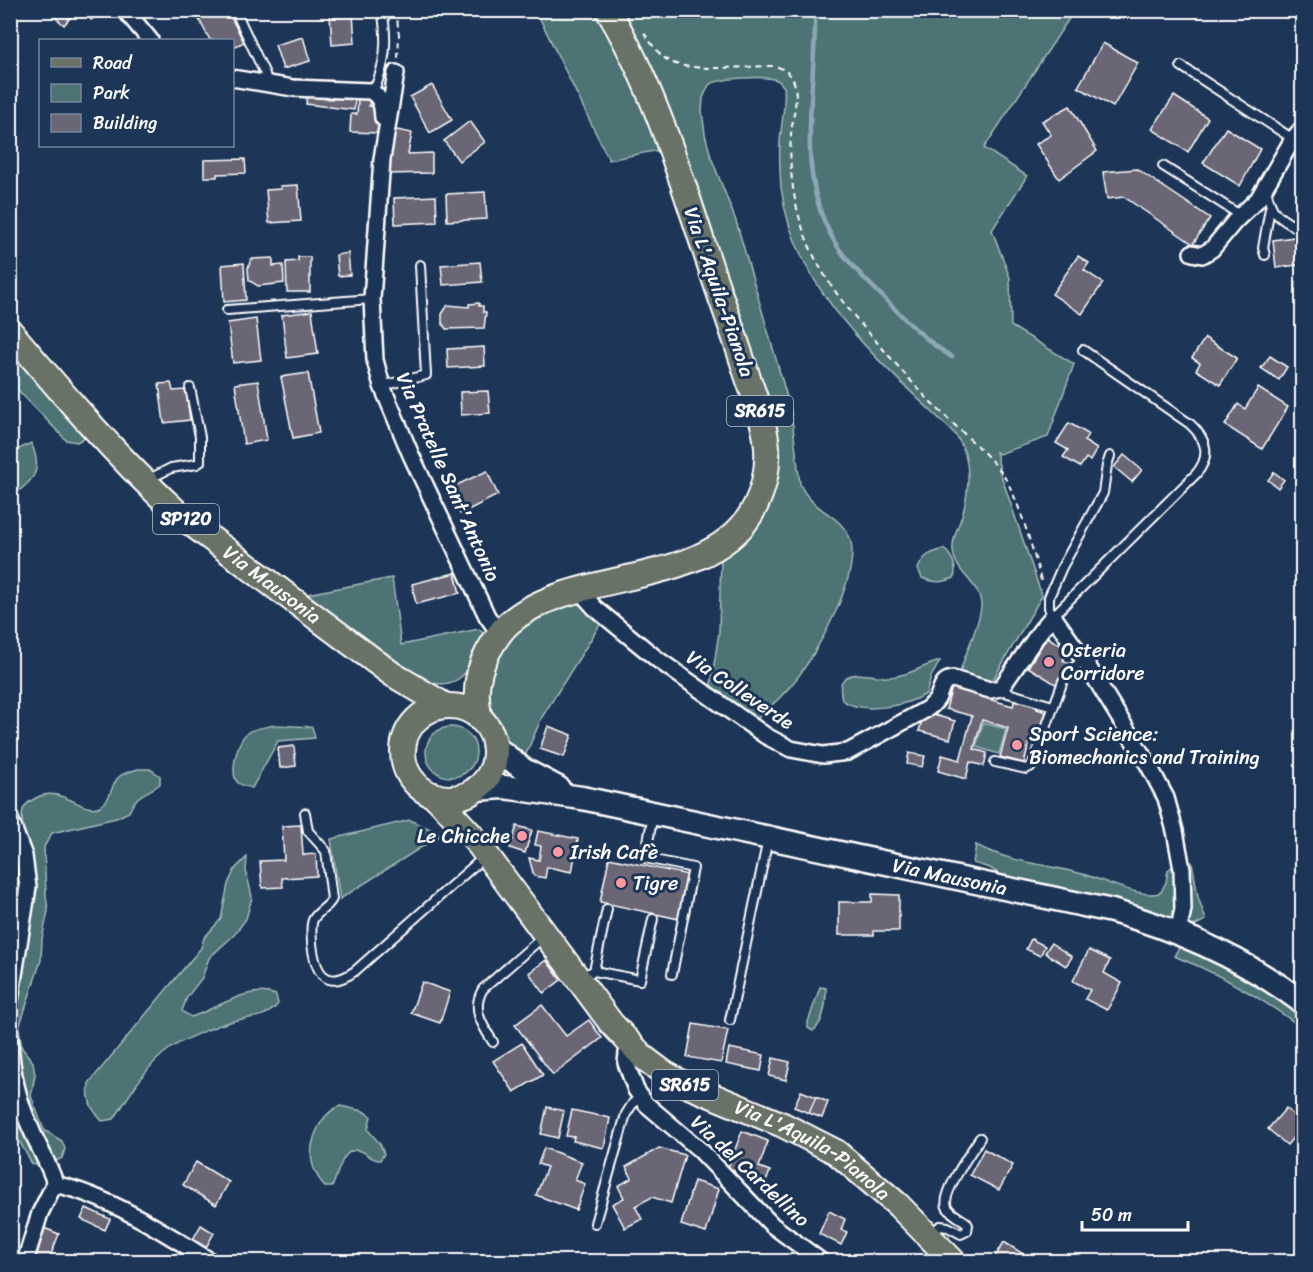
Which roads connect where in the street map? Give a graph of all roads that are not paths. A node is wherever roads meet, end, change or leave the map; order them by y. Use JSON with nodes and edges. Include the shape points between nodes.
{"nodes":[{"id":1,"x":125,"y":10,"type":"edge"},
{"id":2,"x":235,"y":10,"type":"edge"},
{"id":3,"x":382,"y":10,"type":"edge"},
{"id":4,"x":608,"y":10,"type":"edge"},
{"id":5,"x":149,"y":39,"type":"edge"},
{"id":6,"x":1180,"y":66,"type":"dead end"},
{"id":7,"x":396,"y":73,"type":"road end"},
{"id":8,"x":234,"y":78,"type":"edge"},
{"id":9,"x":267,"y":85,"type":"junction"},
{"id":10,"x":373,"y":92,"type":"junction"},
{"id":11,"x":1298,"y":134,"type":"edge"},
{"id":12,"x":385,"y":135,"type":"junction"},
{"id":13,"x":1163,"y":166,"type":"dead end"},
{"id":14,"x":1266,"y":187,"type":"junction"},
{"id":15,"x":1270,"y":208,"type":"junction"},
{"id":16,"x":1240,"y":215,"type":"junction"},
{"id":17,"x":1302,"y":231,"type":"edge"},
{"id":18,"x":1192,"y":253,"type":"dead end"},
{"id":19,"x":1265,"y":255,"type":"dead end"},
{"id":20,"x":420,"y":265,"type":"dead end"},
{"id":21,"x":372,"y":299,"type":"junction"},
{"id":22,"x":227,"y":310,"type":"dead end"},
{"id":23,"x":10,"y":331,"type":"edge"},
{"id":24,"x":1083,"y":350,"type":"dead end"},
{"id":25,"x":382,"y":386,"type":"junction"},
{"id":26,"x":190,"y":388,"type":"dead end"},
{"id":27,"x":1110,"y":456,"type":"dead end"},
{"id":28,"x":146,"y":482,"type":"junction"},
{"id":29,"x":580,"y":591,"type":"junction"},
{"id":30,"x":1051,"y":610,"type":"junction"},
{"id":31,"x":499,"y":633,"type":"junction"},
{"id":32,"x":1084,"y":660,"type":"junction"},
{"id":33,"x":481,"y":666,"type":"junction"},
{"id":34,"x":392,"y":674,"type":"junction"},
{"id":35,"x":1001,"y":688,"type":"junction"},
{"id":36,"x":446,"y":706,"type":"junction"},
{"id":37,"x":1053,"y":706,"type":"junction"},
{"id":38,"x":480,"y":718,"type":"junction"},
{"id":39,"x":411,"y":727,"type":"junction"},
{"id":40,"x":494,"y":746,"type":"junction"},
{"id":41,"x":995,"y":762,"type":"dead end"},
{"id":42,"x":475,"y":790,"type":"junction"},
{"id":43,"x":434,"y":795,"type":"junction"},
{"id":44,"x":582,"y":798,"type":"junction"},
{"id":45,"x":305,"y":813,"type":"dead end"},
{"id":46,"x":654,"y":813,"type":"junction"},
{"id":47,"x":10,"y":819,"type":"edge"},
{"id":48,"x":768,"y":838,"type":"junction"},
{"id":49,"x":480,"y":847,"type":"junction"},
{"id":50,"x":607,"y":909,"type":"dead end"},
{"id":51,"x":653,"y":919,"type":"dead end"},
{"id":52,"x":1178,"y":933,"type":"junction"},
{"id":53,"x":545,"y":935,"type":"junction"},
{"id":54,"x":672,"y":974,"type":"dead end"},
{"id":55,"x":586,"y":975,"type":"junction"},
{"id":56,"x":10,"y":1000,"type":"edge"},
{"id":57,"x":1302,"y":1002,"type":"edge"},
{"id":58,"x":730,"y":1020,"type":"dead end"},
{"id":59,"x":10,"y":1038,"type":"edge"},
{"id":60,"x":493,"y":1042,"type":"dead end"},
{"id":61,"x":631,"y":1046,"type":"junction"},
{"id":62,"x":641,"y":1097,"type":"junction"},
{"id":63,"x":980,"y":1138,"type":"dead end"},
{"id":64,"x":54,"y":1184,"type":"junction"},
{"id":65,"x":595,"y":1222,"type":"dead end"},
{"id":66,"x":930,"y":1236,"type":"junction"},
{"id":67,"x":25,"y":1262,"type":"edge"},
{"id":68,"x":212,"y":1262,"type":"edge"},
{"id":69,"x":822,"y":1262,"type":"edge"},
{"id":70,"x":954,"y":1262,"type":"edge"}],
"edges":[{"from":1,"to":5,"type":"street"},
{"from":2,"to":9,"type":"lane"},
{"from":3,"to":10,"type":"lane","via":[[385,60]]},
{"from":4,"to":29,"type":"main road","name":"Via L'Aquila-Pianola","number":"SR615","via":[[639,70],[666,138],[761,414],[767,463],[754,509],[723,544],[682,562]]},
{"from":6,"to":11,"type":"lane"},
{"from":7,"to":12,"type":"street","name":"Via Pratelle Sant'Antonio"},
{"from":8,"to":9,"type":"street"},
{"from":9,"to":10,"type":"street"},
{"from":10,"to":12,"type":"street","via":[[382,104]]},
{"from":11,"to":14,"type":"street"},
{"from":12,"to":21,"type":"street","name":"Via Pratelle Sant'Antonio"},
{"from":13,"to":16,"type":"lane"},
{"from":14,"to":15,"type":"lane"},
{"from":14,"to":16,"type":"street"},
{"from":15,"to":17,"type":"lane"},
{"from":15,"to":19,"type":"lane"},
{"from":16,"to":18,"type":"street","via":[[1212,249],[1202,255]]},
{"from":20,"to":25,"type":"lane","via":[[426,375]]},
{"from":21,"to":22,"type":"lane"},
{"from":21,"to":25,"type":"street","name":"Via Pratelle Sant'Antonio","via":[[375,360]]},
{"from":23,"to":28,"type":"main road","name":"Via Mausonia","number":"SP120"},
{"from":24,"to":30,"type":"lane","via":[[1190,424],[1203,439],[1204,458],[1196,474]]},
{"from":25,"to":31,"type":"street","name":"Via Pratelle Sant'Antonio","via":[[487,616]]},
{"from":26,"to":28,"type":"lane","via":[[200,437],[200,462],[159,473]]},
{"from":27,"to":30,"type":"lane","via":[[1103,493],[1062,567]]},
{"from":28,"to":34,"type":"main road","name":"Via Mausonia","number":"SP120","via":[[181,516]]},
{"from":29,"to":31,"type":"main road","name":"Via L'Aquila-Pianola","number":"SR615","via":[[526,611]]},
{"from":29,"to":35,"type":"street","name":"Via Colleverde","via":[[671,670],[772,740],[802,752],[831,755],[858,748],[930,707],[948,679],[991,690]]},
{"from":30,"to":32,"type":"street"},
{"from":30,"to":35,"type":"street"},
{"from":31,"to":33,"type":"main road","name":"Via L'Aquila-Pianola","number":"SR615"},
{"from":32,"to":37,"type":"lane","via":[[1067,674]]},
{"from":32,"to":52,"type":"street","via":[[1159,783],[1171,812],[1183,883],[1183,915]]},
{"from":33,"to":36,"type":"main road","name":"Via L'Aquila-Pianola","number":"SR615"},
{"from":33,"to":38,"type":"main road","name":"Via L'Aquila-Pianola","number":"SR615","via":[[477,692]]},
{"from":34,"to":36,"type":"main road","name":"Via Mausonia","number":"SP120"},
{"from":34,"to":39,"type":"main road","name":"Via Mausonia","number":"SP120","via":[[411,708]]},
{"from":35,"to":37,"type":"lane"},
{"from":36,"to":38,"type":"main road","via":[[463,708]]},
{"from":36,"to":39,"type":"main road","via":[[426,712]]},
{"from":37,"to":41,"type":"lane","via":[[1031,767]]},
{"from":38,"to":40,"type":"main road","via":[[491,733]]},
{"from":39,"to":43,"type":"main road","via":[[404,746],[405,766],[416,784]]},
{"from":40,"to":42,"type":"main road","via":[[492,768]]},
{"from":40,"to":44,"type":"main road","name":"Via Mausonia","via":[[532,775]]},
{"from":42,"to":43,"type":"main road","via":[[455,797]]},
{"from":42,"to":44,"type":"main road","name":"Via Mausonia","via":[[504,787]]},
{"from":42,"to":49,"type":"main road","name":"Via L'Aquila-Pianola","number":"SR615","via":[[469,808],[470,824]]},
{"from":43,"to":49,"type":"main road","name":"Via L'Aquila-Pianola","number":"SR615"},
{"from":44,"to":46,"type":"main road","name":"Via Mausonia"},
{"from":45,"to":49,"type":"lane","via":[[308,831],[326,853],[332,899],[315,918],[312,932],[317,969],[328,979],[339,980],[355,972]]},
{"from":46,"to":48,"type":"main road","name":"Via Mausonia"},
{"from":46,"to":54,"type":"lane","via":[[645,858],[693,868]]},
{"from":47,"to":56,"type":"street","via":[[24,856],[28,887]]},
{"from":48,"to":52,"type":"main road","name":"Via Mausonia","via":[[1069,901]]},
{"from":48,"to":58,"type":"lane"},
{"from":49,"to":53,"type":"main road","name":"Via L'Aquila-Pianola","number":"SR615"},
{"from":50,"to":55,"type":"lane"},
{"from":51,"to":55,"type":"lane","via":[[640,980]]},
{"from":52,"to":57,"type":"main road","name":"Via Mausonia","via":[[1252,969]]},
{"from":53,"to":55,"type":"main road","name":"Via L'Aquila-Pianola","number":"SR615"},
{"from":53,"to":60,"type":"lane","via":[[480,994],[478,1017]]},
{"from":55,"to":61,"type":"main road","name":"Via L'Aquila-Pianola","number":"SR615","via":[[611,1023]]},
{"from":59,"to":64,"type":"street","via":[[12,1068],[24,1111]]},
{"from":61,"to":62,"type":"street","name":"Via del Cardellino","via":[[626,1063]]},
{"from":61,"to":66,"type":"main road","name":"Via L'Aquila-Pianola","number":"SR615","via":[[677,1081],[783,1125],[831,1150]]},
{"from":62,"to":65,"type":"lane","via":[[626,1114]]},
{"from":62,"to":69,"type":"street","name":"Via del Cardellino","via":[[707,1157],[771,1225]]},
{"from":63,"to":66,"type":"lane","via":[[952,1183],[946,1203],[966,1222],[967,1231],[961,1234],[940,1226]]},
{"from":64,"to":67,"type":"street","via":[[40,1213]]},
{"from":64,"to":68,"type":"street","via":[[128,1213]]},
{"from":66,"to":70,"type":"main road","name":"Via L'Aquila-Pianola","number":"SR615"}]}
